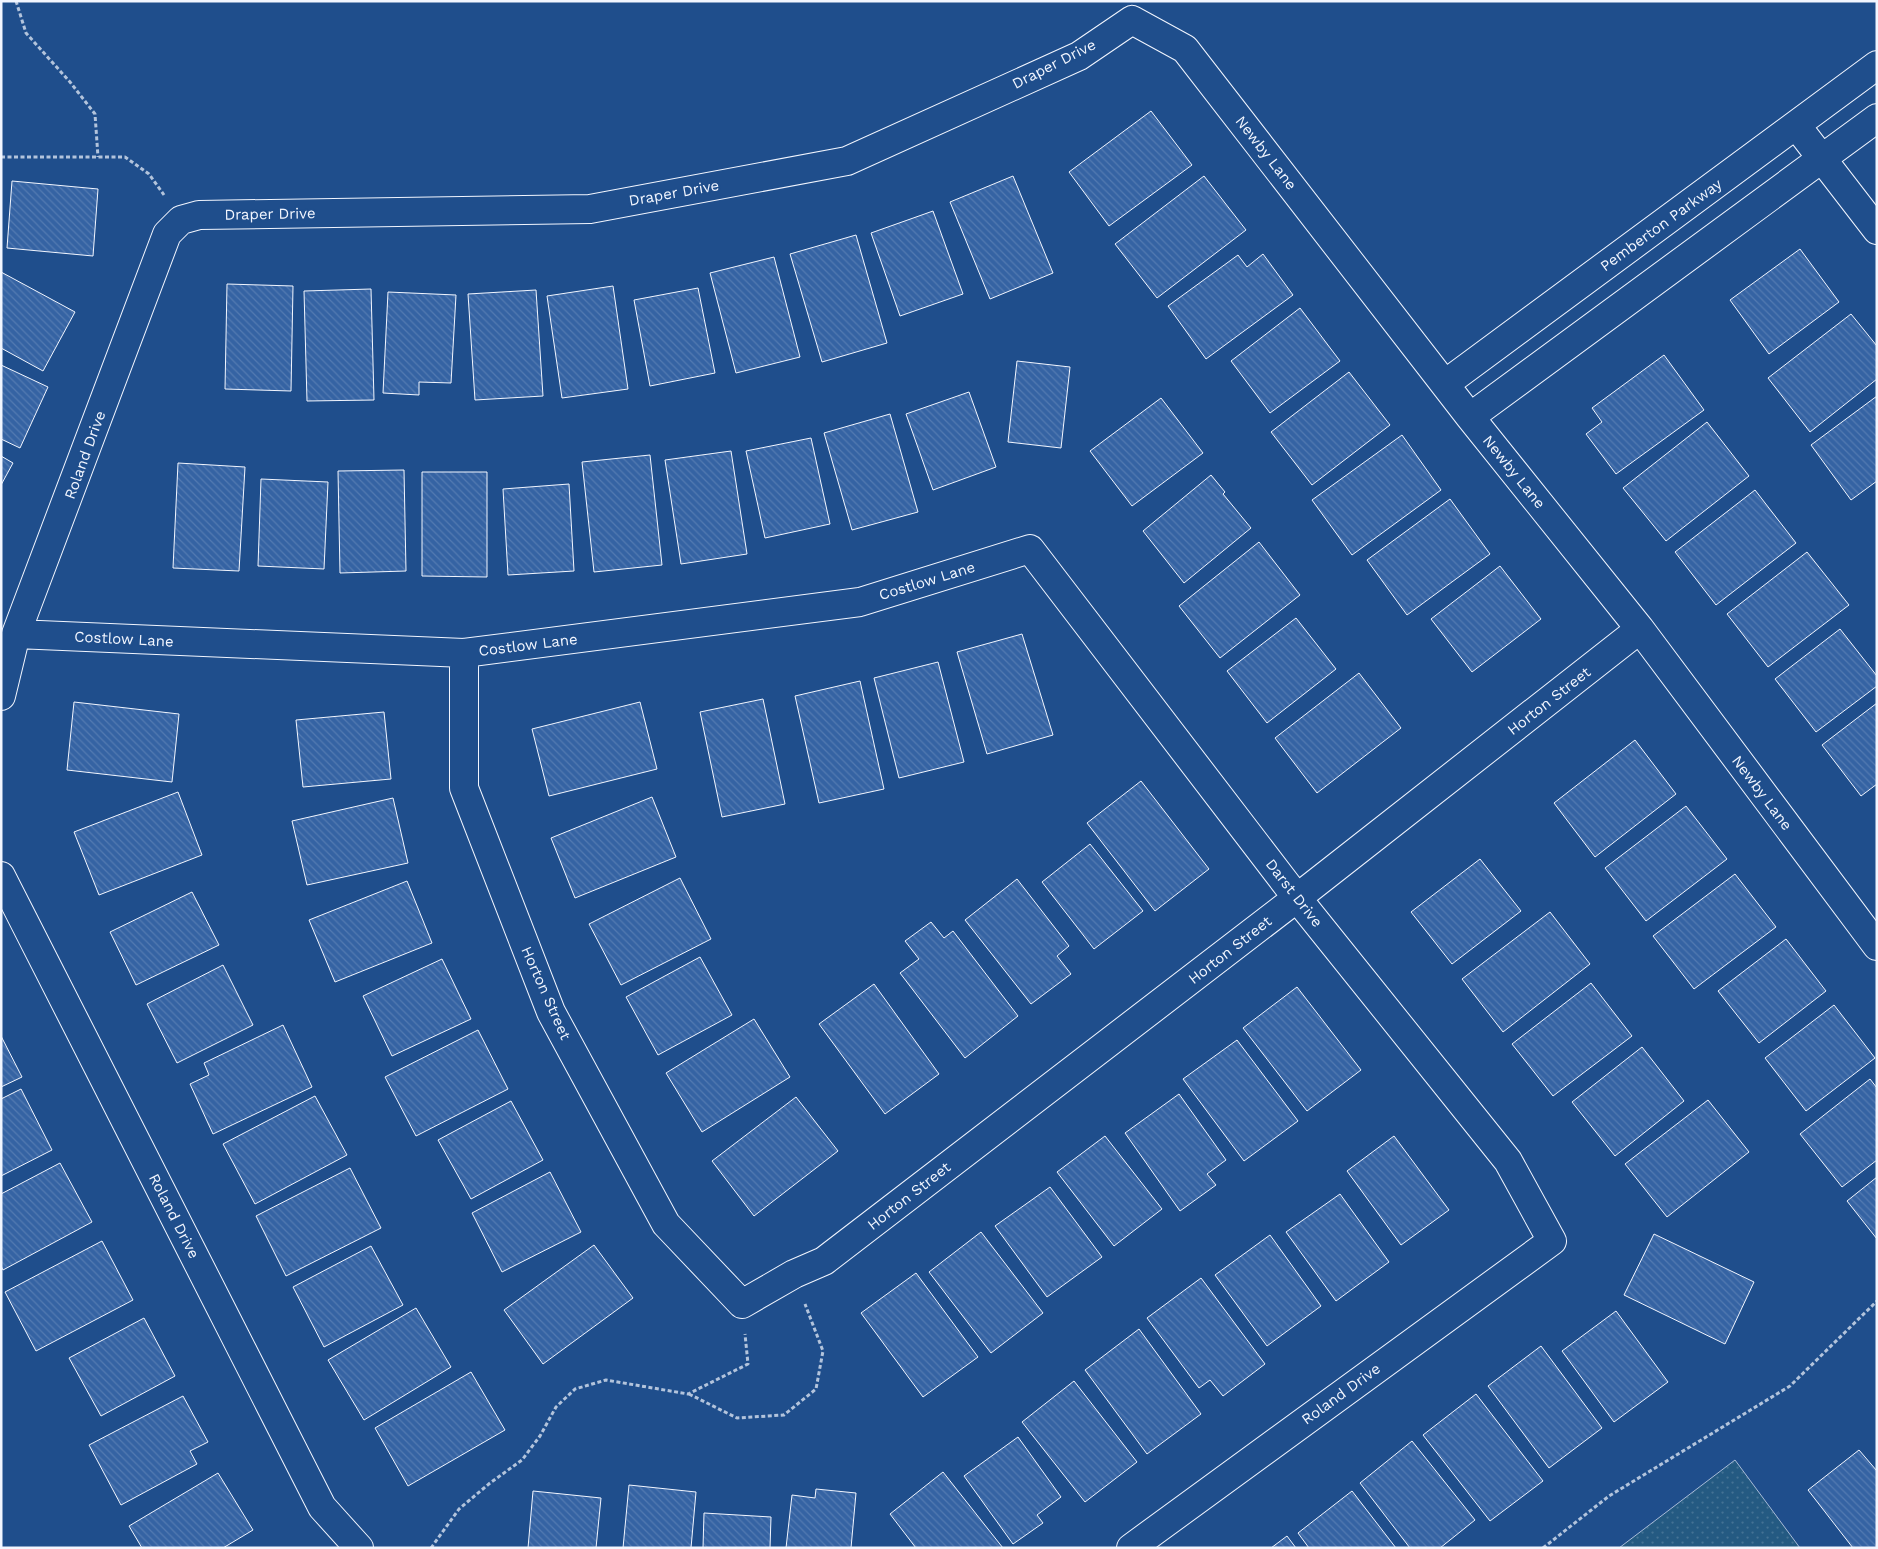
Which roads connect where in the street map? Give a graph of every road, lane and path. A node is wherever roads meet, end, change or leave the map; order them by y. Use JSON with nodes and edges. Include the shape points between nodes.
{"nodes":[{"id":1,"x":16,"y":1,"type":"edge"},
{"id":2,"x":1132,"y":20,"type":"joint"},
{"id":3,"x":1877,"y":65,"type":"edge"},
{"id":4,"x":1877,"y":118,"type":"edge"},
{"id":5,"x":1796,"y":125,"type":"junction"},
{"id":6,"x":98,"y":157,"type":"junction"},
{"id":7,"x":1,"y":158,"type":"edge"},
{"id":8,"x":1822,"y":158,"type":"junction"},
{"id":9,"x":182,"y":220,"type":"junction"},
{"id":10,"x":1877,"y":230,"type":"edge"},
{"id":11,"x":1445,"y":384,"type":"junction"},
{"id":12,"x":1470,"y":417,"type":"junction"},
{"id":13,"x":1030,"y":549,"type":"joint"},
{"id":14,"x":1640,"y":629,"type":"junction"},
{"id":15,"x":16,"y":634,"type":"junction"},
{"id":16,"x":464,"y":654,"type":"junction"},
{"id":17,"x":1,"y":696,"type":"edge"},
{"id":18,"x":1,"y":876,"type":"edge"},
{"id":19,"x":1297,"y":898,"type":"junction"},
{"id":20,"x":1877,"y":946,"type":"edge"},
{"id":21,"x":1552,"y":1241,"type":"joint"},
{"id":22,"x":794,"y":1274,"type":"junction"},
{"id":23,"x":1877,"y":1301,"type":"edge"},
{"id":24,"x":742,"y":1304,"type":"junction"},
{"id":25,"x":688,"y":1394,"type":"junction"},
{"id":26,"x":358,"y":1548,"type":"edge"},
{"id":27,"x":431,"y":1548,"type":"edge"},
{"id":28,"x":1131,"y":1548,"type":"edge"},
{"id":29,"x":1543,"y":1548,"type":"edge"}],
"edges":[{"from":1,"to":6,"type":"path","via":[[26,33],[95,114]]},
{"from":2,"to":9,"type":"street","name":"Draper Drive","via":[[1079,56],[847,161],[590,209],[199,215]]},
{"from":2,"to":11,"type":"street","name":"Newby Lane","via":[[1185,49]]},
{"from":3,"to":5,"type":"street","name":"Pemberton Parkway"},
{"from":4,"to":8,"type":"street"},
{"from":5,"to":8,"type":"street"},
{"from":5,"to":11,"type":"street","name":"Pemberton Parkway"},
{"from":6,"to":7,"type":"path"},
{"from":6,"to":9,"type":"path","via":[[125,157],[149,174]]},
{"from":8,"to":10,"type":"street"},
{"from":8,"to":12,"type":"street"},
{"from":9,"to":15,"type":"street","name":"Roland Drive","via":[[167,234]]},
{"from":11,"to":12,"type":"street","name":"Newby Lane"},
{"from":12,"to":14,"type":"street","name":"Newby Lane"},
{"from":13,"to":16,"type":"street","name":"Costlow Lane","via":[[860,602]]},
{"from":13,"to":19,"type":"street","name":"Darst Drive"},
{"from":14,"to":19,"type":"street","name":"Horton Street"},
{"from":14,"to":20,"type":"street","name":"Newby Lane"},
{"from":15,"to":16,"type":"street","name":"Costlow Lane"},
{"from":15,"to":17,"type":"street","name":"Roland Drive"},
{"from":16,"to":24,"type":"street","name":"Horton Street","via":[[464,788],[551,1012],[666,1224]]},
{"from":18,"to":26,"type":"street","name":"Roland Drive","via":[[322,1507]]},
{"from":19,"to":21,"type":"street","name":"Darst Drive","via":[[1508,1161]]},
{"from":19,"to":22,"type":"street","name":"Horton Street","via":[[824,1261]]},
{"from":21,"to":28,"type":"street","name":"Roland Drive"},
{"from":22,"to":24,"type":"street","name":"Horton Street"},
{"from":22,"to":25,"type":"path","via":[[823,1351],[816,1389],[784,1415],[737,1418]]},
{"from":23,"to":29,"type":"path","via":[[1790,1386],[1609,1496]]},
{"from":24,"to":25,"type":"path","via":[[748,1364]]},
{"from":25,"to":27,"type":"path","via":[[606,1380],[575,1389],[556,1407],[522,1460],[459,1509]]}]}
